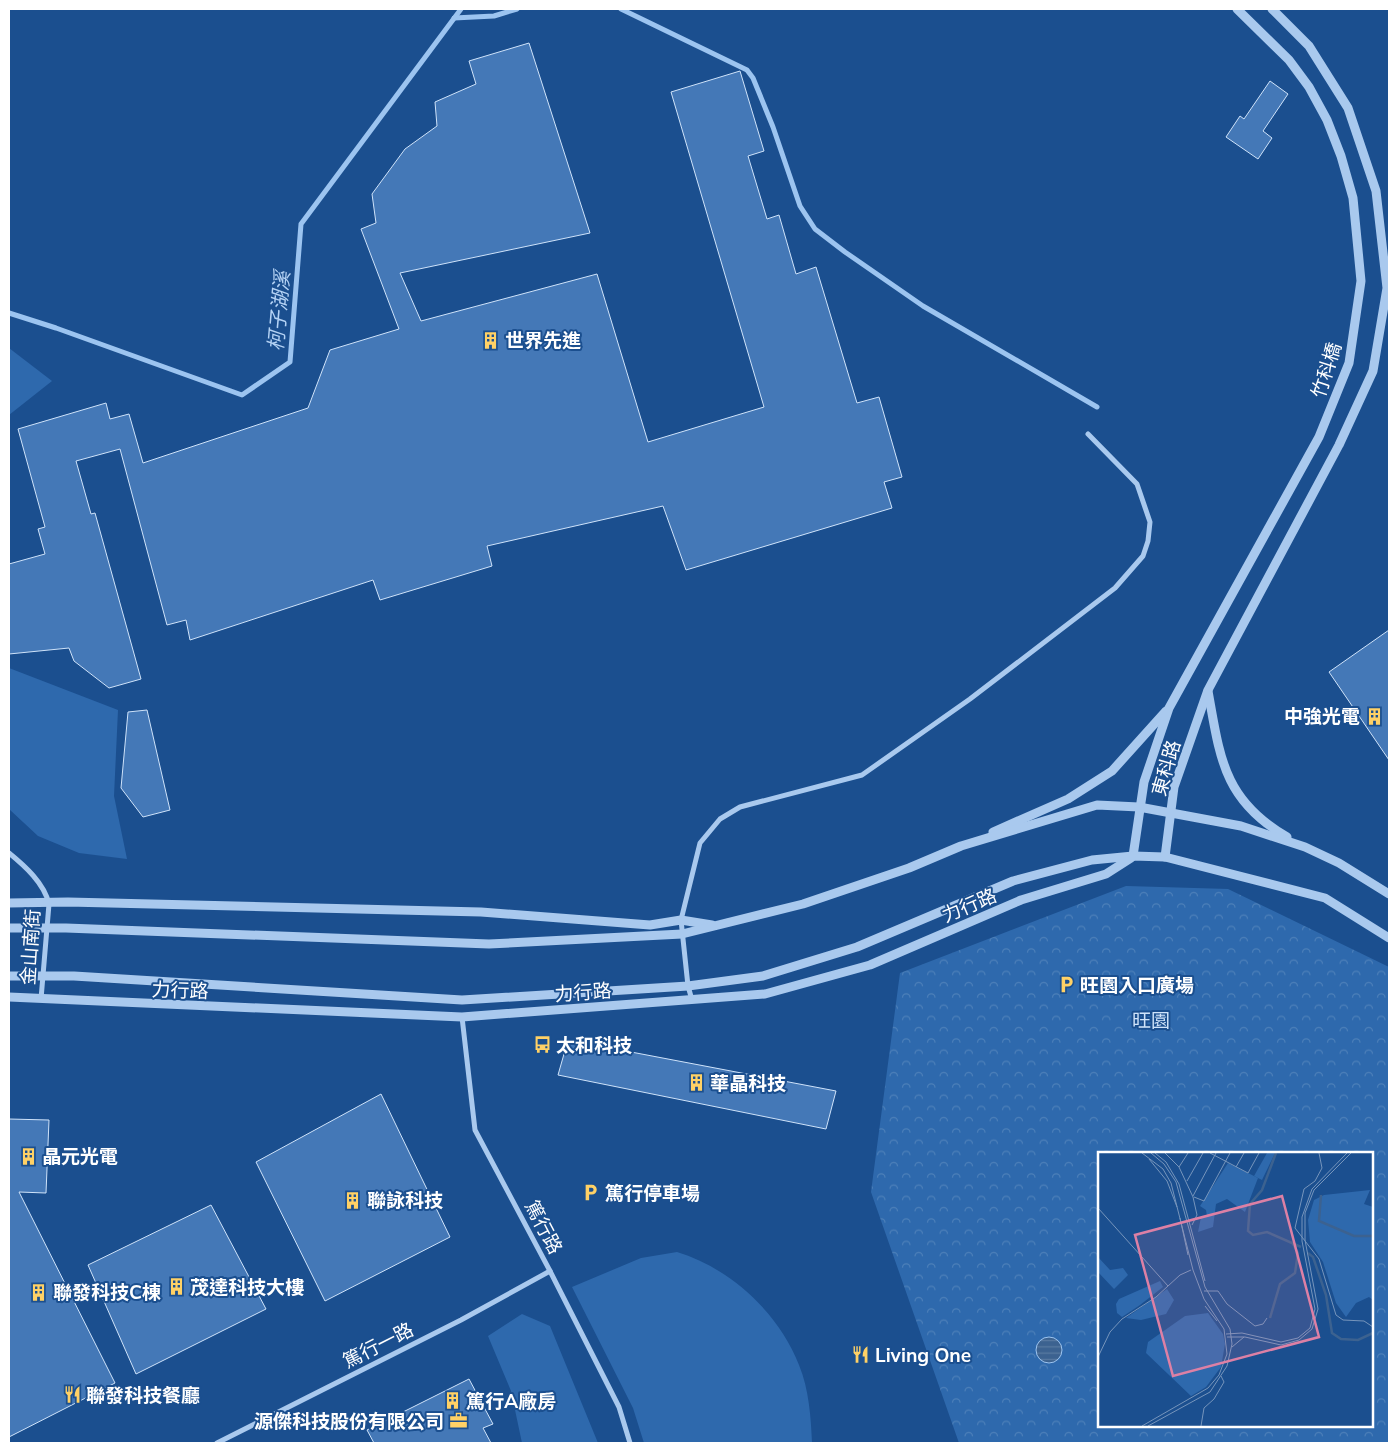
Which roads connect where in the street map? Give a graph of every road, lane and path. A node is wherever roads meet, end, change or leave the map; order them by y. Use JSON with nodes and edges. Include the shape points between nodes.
{"nodes":[{"id":1,"x":1237,"y":9,"type":"edge"},
{"id":2,"x":1272,"y":9,"type":"edge"},
{"id":3,"x":1088,"y":434,"type":"dead end"},
{"id":4,"x":1208,"y":690,"type":"junction"},
{"id":5,"x":1169,"y":708,"type":"junction"},
{"id":6,"x":1139,"y":807,"type":"junction"},
{"id":7,"x":1171,"y":812,"type":"junction"},
{"id":8,"x":961,"y":846,"type":"junction"},
{"id":9,"x":1305,"y":847,"type":"junction"},
{"id":10,"x":9,"y":853,"type":"edge"},
{"id":11,"x":1133,"y":856,"type":"junction"},
{"id":12,"x":1165,"y":857,"type":"junction"},
{"id":13,"x":1389,"y":894,"type":"edge"},
{"id":14,"x":9,"y":903,"type":"edge"},
{"id":15,"x":49,"y":904,"type":"junction"},
{"id":16,"x":681,"y":920,"type":"junction"},
{"id":17,"x":718,"y":926,"type":"junction"},
{"id":18,"x":9,"y":928,"type":"edge"},
{"id":19,"x":47,"y":928,"type":"junction"},
{"id":20,"x":682,"y":934,"type":"junction"},
{"id":21,"x":1389,"y":938,"type":"edge"},
{"id":22,"x":9,"y":976,"type":"edge"},
{"id":23,"x":43,"y":977,"type":"junction"},
{"id":24,"x":688,"y":986,"type":"junction"},
{"id":25,"x":9,"y":997,"type":"edge"},
{"id":26,"x":41,"y":999,"type":"junction"},
{"id":27,"x":692,"y":1000,"type":"junction"},
{"id":28,"x":462,"y":1017,"type":"junction"},
{"id":29,"x":550,"y":1271,"type":"junction"},
{"id":30,"x":217,"y":1443,"type":"edge"},
{"id":31,"x":630,"y":1443,"type":"edge"}],
"edges":[{"from":1,"to":5,"type":"street","name":"竹科橋","via":[[1289,60],[1327,120],[1353,198],[1362,281],[1350,363],[1319,437]]},
{"from":2,"to":4,"type":"street","via":[[1309,46],[1348,108],[1376,192],[1387,288],[1373,371],[1339,445]]},
{"from":3,"to":16,"type":"street","via":[[1137,484],[1150,522],[1148,541],[1135,568],[1115,588],[977,693],[862,775],[740,806],[720,819],[700,843]]},
{"from":4,"to":7,"type":"street","name":"東科路","via":[[1174,787]]},
{"from":4,"to":9,"type":"street","via":[[1219,751],[1231,786],[1249,809],[1270,827]]},
{"from":5,"to":6,"type":"street","name":"東科路"},
{"from":5,"to":8,"type":"street","via":[[1112,771],[1068,799]]},
{"from":6,"to":7,"type":"street"},
{"from":6,"to":8,"type":"street","via":[[1097,805]]},
{"from":6,"to":11,"type":"street","name":"東科路"},
{"from":7,"to":9,"type":"street","via":[[1241,826]]},
{"from":7,"to":12,"type":"street","name":"東科路"},
{"from":8,"to":17,"type":"street","via":[[910,868],[803,904]]},
{"from":9,"to":13,"type":"street","via":[[1340,863]]},
{"from":10,"to":15,"type":"street","name":"金山南街","via":[[36,880]]},
{"from":11,"to":12,"type":"street","name":"力行路"},
{"from":11,"to":24,"type":"street","name":"力行路","via":[[1092,860],[1013,881],[857,947],[763,976]]},
{"from":11,"to":27,"type":"street","name":"力行路","via":[[1106,874],[1021,900],[870,965],[765,994]]},
{"from":12,"to":21,"type":"street","name":"力行路","via":[[1325,898]]},
{"from":14,"to":15,"type":"street"},
{"from":15,"to":16,"type":"street","via":[[481,912],[650,924]]},
{"from":15,"to":19,"type":"street","name":"金山南街"},
{"from":16,"to":17,"type":"street"},
{"from":16,"to":20,"type":"street"},
{"from":17,"to":20,"type":"street"},
{"from":18,"to":19,"type":"street"},
{"from":19,"to":20,"type":"street","via":[[489,944]]},
{"from":19,"to":23,"type":"street","name":"金山南街"},
{"from":20,"to":24,"type":"street"},
{"from":22,"to":23,"type":"street","name":"力行路"},
{"from":23,"to":24,"type":"street","name":"力行路","via":[[74,976],[462,1000]]},
{"from":23,"to":26,"type":"street","name":"金山南街"},
{"from":24,"to":27,"type":"street"},
{"from":25,"to":26,"type":"street","name":"力行路"},
{"from":26,"to":28,"type":"street","name":"力行路"},
{"from":27,"to":28,"type":"street","name":"力行路"},
{"from":28,"to":29,"type":"street","name":"篤行路","via":[[475,1130]]},
{"from":29,"to":30,"type":"street","name":"篤行一路","via":[[461,1320]]},
{"from":29,"to":31,"type":"street","name":"篤行路","via":[[619,1407]]}]}
